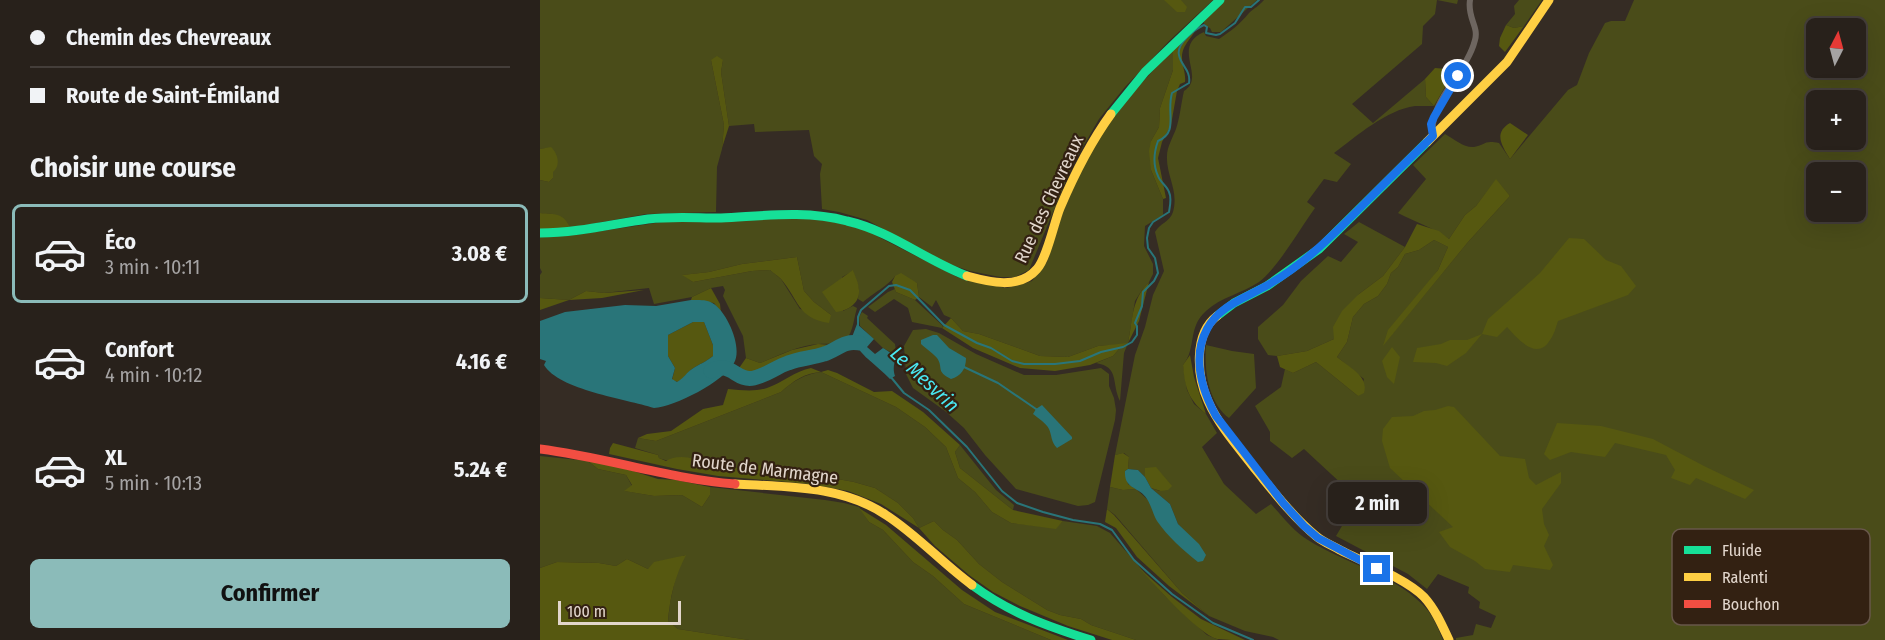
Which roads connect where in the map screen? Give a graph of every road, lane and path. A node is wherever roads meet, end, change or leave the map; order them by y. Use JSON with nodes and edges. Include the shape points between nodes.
{"nodes":[{"id":1,"x":1220,"y":0,"type":"edge"},
{"id":2,"x":1470,"y":0,"type":"edge"},
{"id":3,"x":1549,"y":0,"type":"edge"},
{"id":4,"x":1433,"y":136,"type":"junction"},
{"id":5,"x":540,"y":233,"type":"edge"},
{"id":6,"x":540,"y":449,"type":"edge"},
{"id":7,"x":1091,"y":640,"type":"edge"},
{"id":8,"x":1449,"y":640,"type":"edge"}],
"edges":[{"from":1,"to":5,"type":"main road","name":"Rue des Chevreaux","via":[[1108,117],[1071,183],[1037,269],[1016,283],[952,271],[868,226],[816,214],[671,217],[574,232]]},
{"from":2,"to":4,"type":"street","via":[[1468,11],[1476,39],[1434,117]]},
{"from":3,"to":4,"type":"main road","via":[[1507,62]]},
{"from":4,"to":8,"type":"main road","via":[[1319,249],[1212,320],[1203,338],[1200,369],[1216,416],[1284,504],[1318,538],[1423,596]]},
{"from":6,"to":7,"type":"main road","name":"Route de Marmagne","via":[[712,481],[845,496],[891,518],[957,574],[1006,608]]}]}
